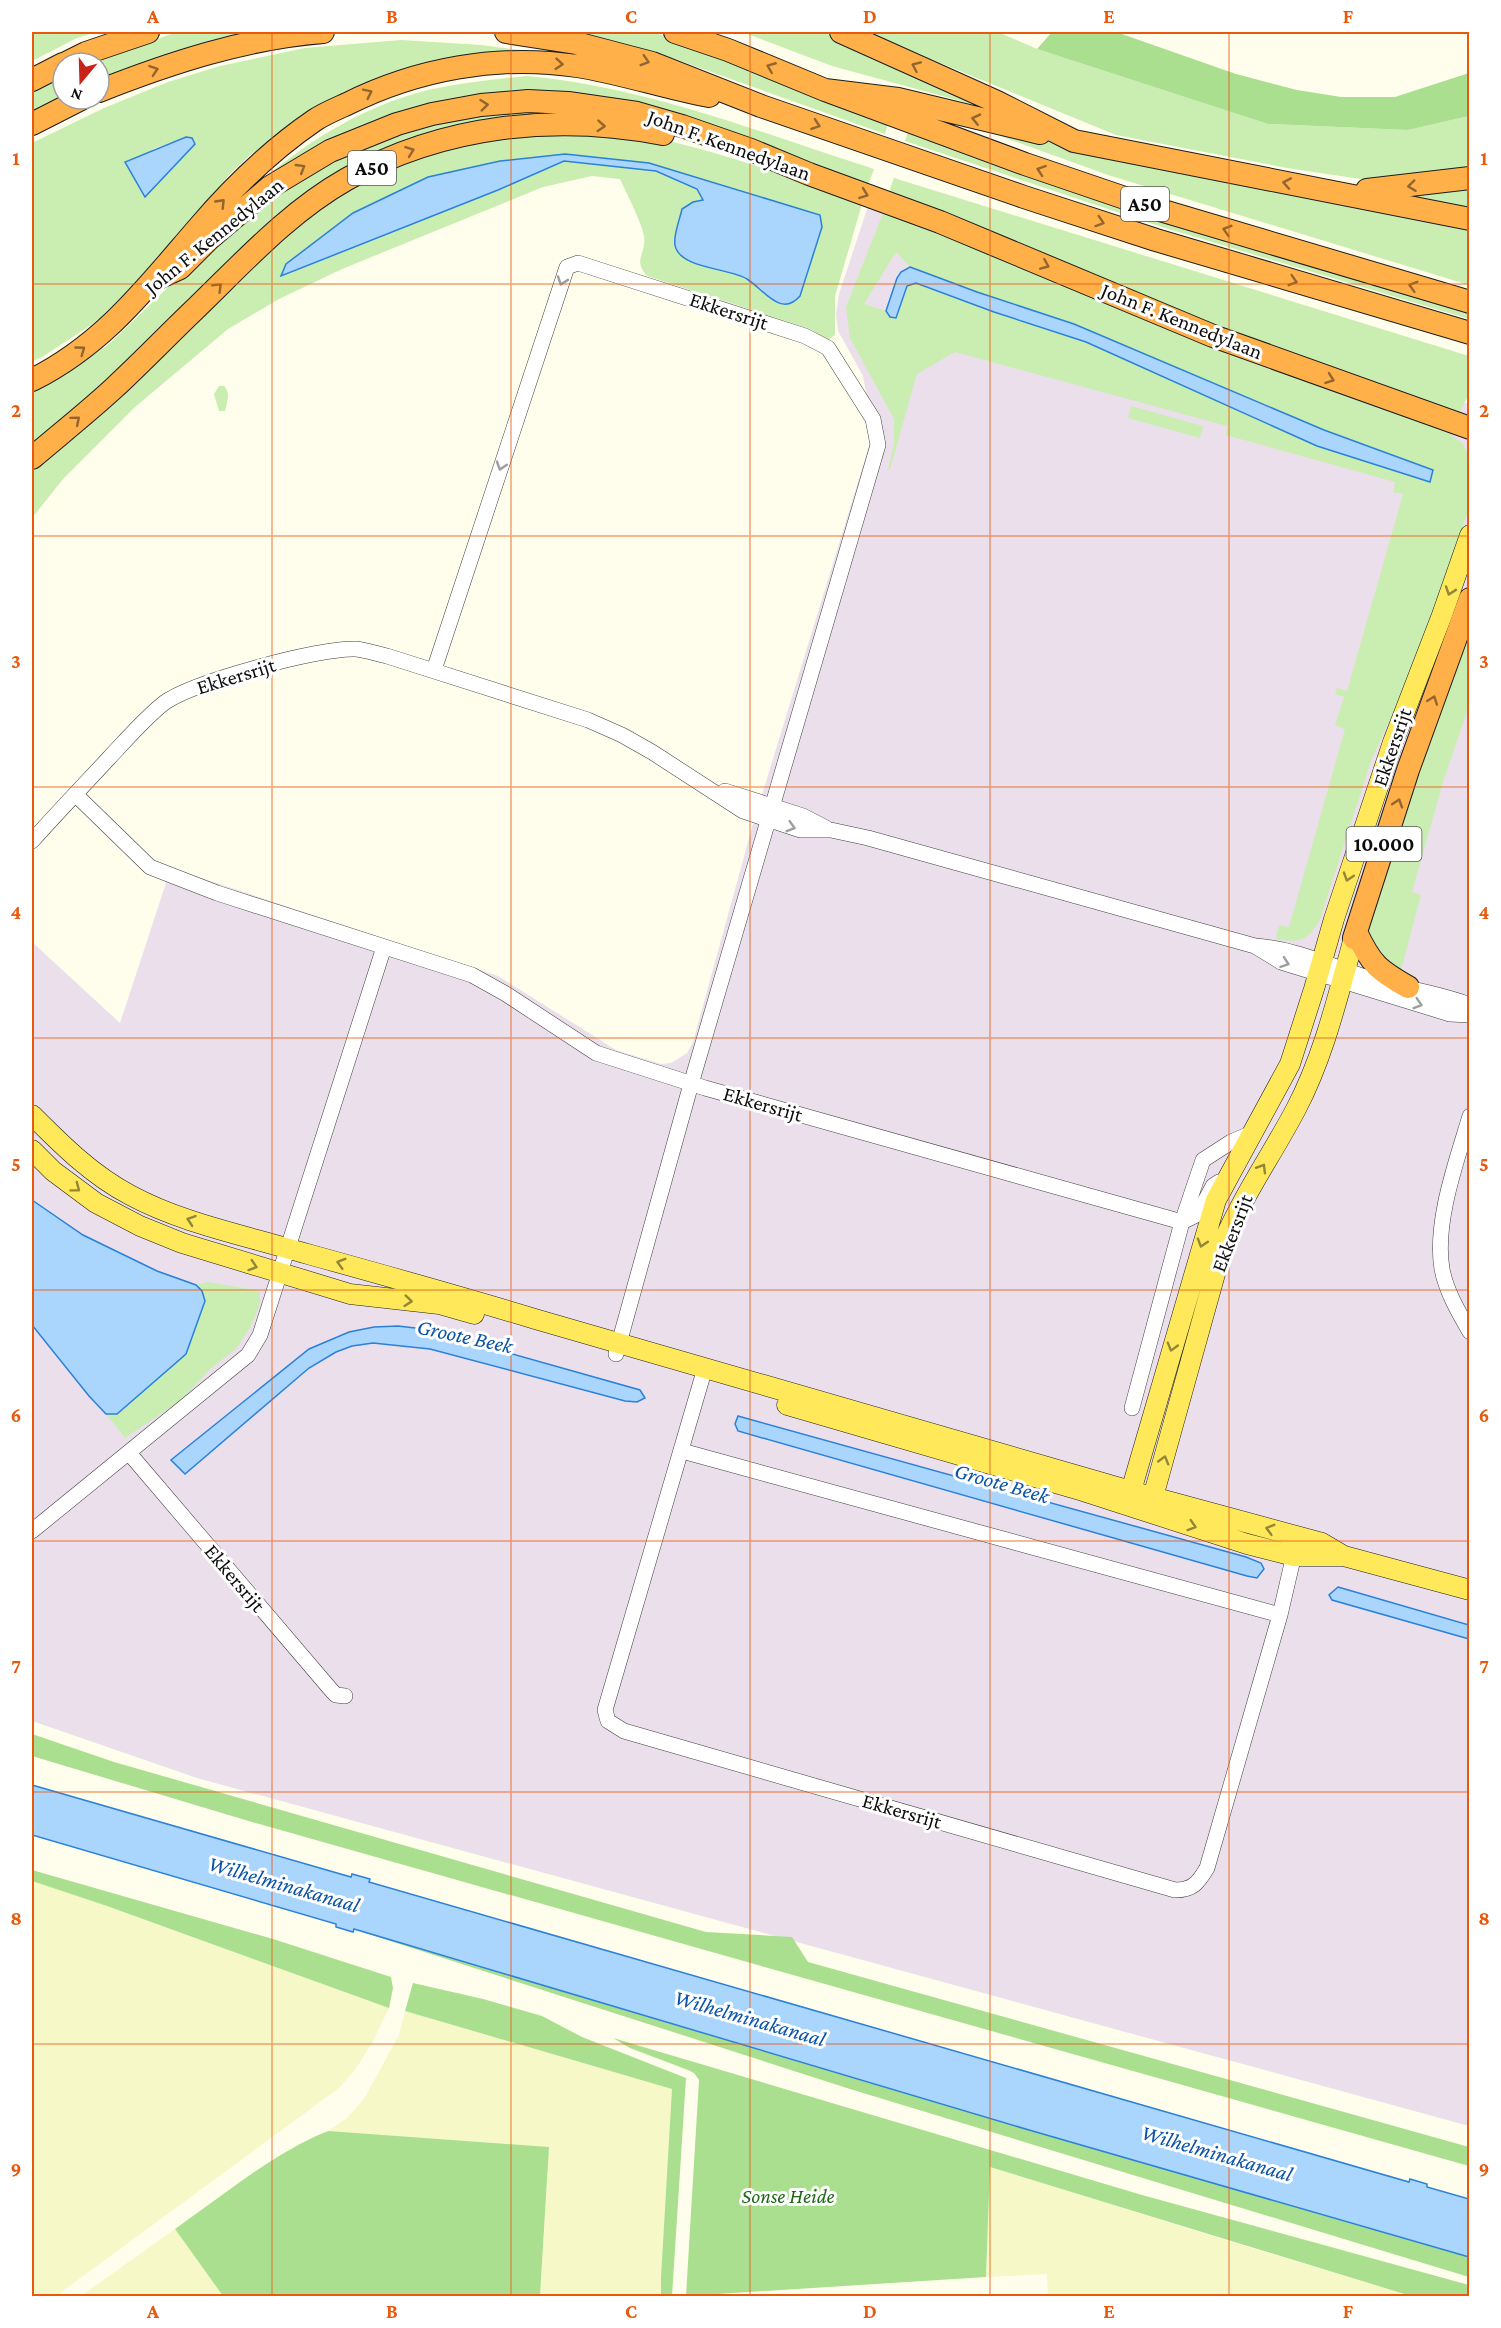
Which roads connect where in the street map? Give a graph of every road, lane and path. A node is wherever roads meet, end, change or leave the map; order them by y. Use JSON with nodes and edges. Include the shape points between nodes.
{"nodes":[{"id":1,"x":148,"y":32,"type":"edge"},
{"id":2,"x":323,"y":32,"type":"edge"},
{"id":3,"x":506,"y":32,"type":"edge"},
{"id":4,"x":675,"y":32,"type":"edge"},
{"id":5,"x":841,"y":32,"type":"edge"},
{"id":6,"x":92,"y":51,"type":"edge"},
{"id":7,"x":51,"y":70,"type":"edge"},
{"id":8,"x":32,"y":80,"type":"edge"},
{"id":9,"x":111,"y":86,"type":"edge"},
{"id":10,"x":825,"y":90,"type":"junction"},
{"id":11,"x":761,"y":106,"type":"junction"},
{"id":12,"x":57,"y":111,"type":"edge"},
{"id":13,"x":32,"y":124,"type":"edge"},
{"id":14,"x":1074,"y":141,"type":"junction"},
{"id":15,"x":809,"y":174,"type":"junction"},
{"id":16,"x":1470,"y":178,"type":"edge"},
{"id":17,"x":1345,"y":193,"type":"junction"},
{"id":18,"x":1470,"y":219,"type":"edge"},
{"id":19,"x":156,"y":279,"type":"junction"},
{"id":20,"x":1470,"y":302,"type":"edge"},
{"id":21,"x":1470,"y":333,"type":"edge"},
{"id":22,"x":32,"y":380,"type":"edge"},
{"id":23,"x":1469,"y":429,"type":"edge"},
{"id":24,"x":32,"y":458,"type":"edge"},
{"id":25,"x":1470,"y":535,"type":"edge"},
{"id":26,"x":1470,"y":599,"type":"edge"},
{"id":27,"x":434,"y":670,"type":"junction"},
{"id":28,"x":75,"y":794,"type":"junction"},
{"id":29,"x":769,"y":813,"type":"junction"},
{"id":30,"x":32,"y":841,"type":"edge"},
{"id":31,"x":1355,"y":935,"type":"junction"},
{"id":32,"x":384,"y":947,"type":"junction"},
{"id":33,"x":1320,"y":968,"type":"junction"},
{"id":34,"x":1343,"y":976,"type":"junction"},
{"id":35,"x":1408,"y":987,"type":"junction"},
{"id":36,"x":1470,"y":1005,"type":"edge"},
{"id":37,"x":1470,"y":1015,"type":"edge"},
{"id":38,"x":691,"y":1083,"type":"junction"},
{"id":39,"x":32,"y":1115,"type":"edge"},
{"id":40,"x":1470,"y":1116,"type":"edge"},
{"id":41,"x":1252,"y":1133,"type":"junction"},
{"id":42,"x":32,"y":1150,"type":"edge"},
{"id":43,"x":1230,"y":1175,"type":"junction"},
{"id":44,"x":1182,"y":1222,"type":"junction"},
{"id":45,"x":287,"y":1248,"type":"junction"},
{"id":46,"x":279,"y":1274,"type":"junction"},
{"id":47,"x":1470,"y":1332,"type":"edge"},
{"id":48,"x":617,"y":1349,"type":"junction"},
{"id":49,"x":704,"y":1373,"type":"junction"},
{"id":50,"x":1132,"y":1408,"type":"dead end"},
{"id":51,"x":682,"y":1451,"type":"junction"},
{"id":52,"x":129,"y":1453,"type":"junction"},
{"id":53,"x":1153,"y":1497,"type":"junction"},
{"id":54,"x":1134,"y":1500,"type":"junction"},
{"id":55,"x":32,"y":1531,"type":"edge"},
{"id":56,"x":1296,"y":1546,"type":"junction"},
{"id":57,"x":1470,"y":1590,"type":"edge"},
{"id":58,"x":1280,"y":1615,"type":"junction"},
{"id":59,"x":345,"y":1696,"type":"dead end"}],
"edges":[{"from":1,"to":6,"type":"highway"},
{"from":9,"to":2,"type":"highway","one_way":true,"via":[[212,53]]},
{"from":3,"to":11,"type":"highway","number":"A50","one_way":true,"via":[[615,52]]},
{"from":10,"to":4,"type":"highway","number":"A50","one_way":true},
{"from":14,"to":5,"type":"highway","one_way":true},
{"from":7,"to":8,"type":"highway"},
{"from":14,"to":10,"type":"highway","number":"A50","one_way":true,"via":[[898,99]]},
{"from":20,"to":10,"type":"highway","number":"A50","one_way":true,"via":[[1149,206]]},
{"from":19,"to":11,"type":"highway","number":"A50","one_way":true,"via":[[199,226],[259,163],[291,138],[316,119],[381,87],[421,75],[477,64],[551,63]]},
{"from":11,"to":21,"type":"highway","number":"A50","one_way":true,"via":[[1145,236]]},
{"from":12,"to":13,"type":"highway"},
{"from":17,"to":14,"type":"highway","one_way":true},
{"from":19,"to":15,"type":"highway","name":"John F. Kennedylaan","one_way":true,"via":[[180,268],[270,187],[330,151],[396,124],[482,105],[568,103],[637,113],[751,150]]},
{"from":15,"to":23,"type":"highway","name":"John F. Kennedylaan","one_way":true,"via":[[950,226],[1213,336]]},
{"from":24,"to":15,"type":"highway","number":"A50","one_way":true,"via":[[115,388],[292,217],[347,180],[400,155],[482,131],[565,123],[634,128],[678,137]]},
{"from":16,"to":17,"type":"highway","one_way":true},
{"from":17,"to":18,"type":"highway"},
{"from":22,"to":19,"type":"highway","name":"John F. Kennedylaan","one_way":true,"via":[[102,334]]},
{"from":25,"to":33,"type":"main road","name":"Ekkersrijt","number":"10.000","one_way":true,"via":[[1393,742]]},
{"from":31,"to":26,"type":"highway","name":"Ekkersrijt","number":"10.000","one_way":true},
{"from":27,"to":28,"type":"street","name":"Ekkersrijt","via":[[356,649],[326,651],[204,684],[165,702]]},
{"from":27,"to":29,"type":"street","name":"Ekkersrijt","via":[[588,720],[622,735],[701,784]]},
{"from":29,"to":27,"type":"street","name":"Ekkersrijt","one_way":true,"via":[[878,445],[873,418],[828,348],[805,336],[578,262],[567,267]]},
{"from":28,"to":30,"type":"street","name":"Ekkersrijt"},
{"from":28,"to":32,"type":"street","name":"Ekkersrijt","via":[[150,867],[216,893]]},
{"from":29,"to":33,"type":"street","name":"Ekkersrijt","via":[[803,816],[831,831],[1255,946],[1281,948]]},
{"from":29,"to":38,"type":"street","name":"Ekkersrijt"},
{"from":31,"to":34,"type":"main road","name":"Ekkersrijt","number":"10.000"},
{"from":31,"to":35,"type":"highway","via":[[1383,973]]},
{"from":32,"to":38,"type":"street","name":"Ekkersrijt","via":[[472,975],[597,1053]]},
{"from":32,"to":45,"type":"street"},
{"from":33,"to":34,"type":"street","name":"Ekkersrijt"},
{"from":33,"to":41,"type":"main road","name":"Ekkersrijt","number":"10.000","via":[[1290,1064]]},
{"from":34,"to":35,"type":"street"},
{"from":34,"to":37,"type":"street","one_way":true,"via":[[1450,1014]]},
{"from":53,"to":34,"type":"main road","name":"Ekkersrijt","number":"10.000","one_way":true,"via":[[1225,1238],[1238,1208],[1297,1108],[1318,1057]]},
{"from":35,"to":36,"type":"street"},
{"from":38,"to":44,"type":"street","name":"Ekkersrijt"},
{"from":38,"to":48,"type":"street","name":"Ekkersrijt"},
{"from":45,"to":39,"type":"main road","one_way":true,"via":[[210,1227],[131,1195],[68,1152]]},
{"from":40,"to":47,"type":"street","via":[[1447,1195],[1441,1236],[1442,1269],[1454,1305]]},
{"from":41,"to":43,"type":"main road","name":"Ekkersrijt","number":"10.000"},
{"from":41,"to":44,"type":"street","via":[[1203,1160]]},
{"from":42,"to":46,"type":"main road","one_way":true,"via":[[96,1203],[140,1226]]},
{"from":43,"to":44,"type":"street","name":"Ekkersrijt","via":[[1213,1186],[1198,1214]]},
{"from":43,"to":54,"type":"main road","name":"Ekkersrijt","number":"10.000","one_way":true,"via":[[1216,1200],[1203,1239]]},
{"from":44,"to":50,"type":"street"},
{"from":45,"to":46,"type":"street"},
{"from":48,"to":45,"type":"main road","one_way":true,"via":[[444,1291]]},
{"from":46,"to":48,"type":"main road","one_way":true,"via":[[350,1294],[440,1304]]},
{"from":46,"to":52,"type":"street","via":[[260,1335],[248,1355]]},
{"from":48,"to":49,"type":"main road"},
{"from":49,"to":51,"type":"street","name":"Ekkersrijt"},
{"from":49,"to":54,"type":"main road"},
{"from":51,"to":58,"type":"street"},
{"from":51,"to":58,"type":"street","name":"Ekkersrijt","via":[[605,1710],[608,1721],[624,1731],[1175,1890],[1188,1890],[1198,1884],[1207,1868]]},
{"from":52,"to":55,"type":"street"},
{"from":52,"to":59,"type":"street","name":"Ekkersrijt","via":[[332,1691]]},
{"from":53,"to":54,"type":"main road"},
{"from":56,"to":53,"type":"main road","one_way":true},
{"from":54,"to":56,"type":"main road","one_way":true,"via":[[1247,1544]]},
{"from":56,"to":57,"type":"main road"},
{"from":56,"to":58,"type":"street","name":"Ekkersrijt"}]}
